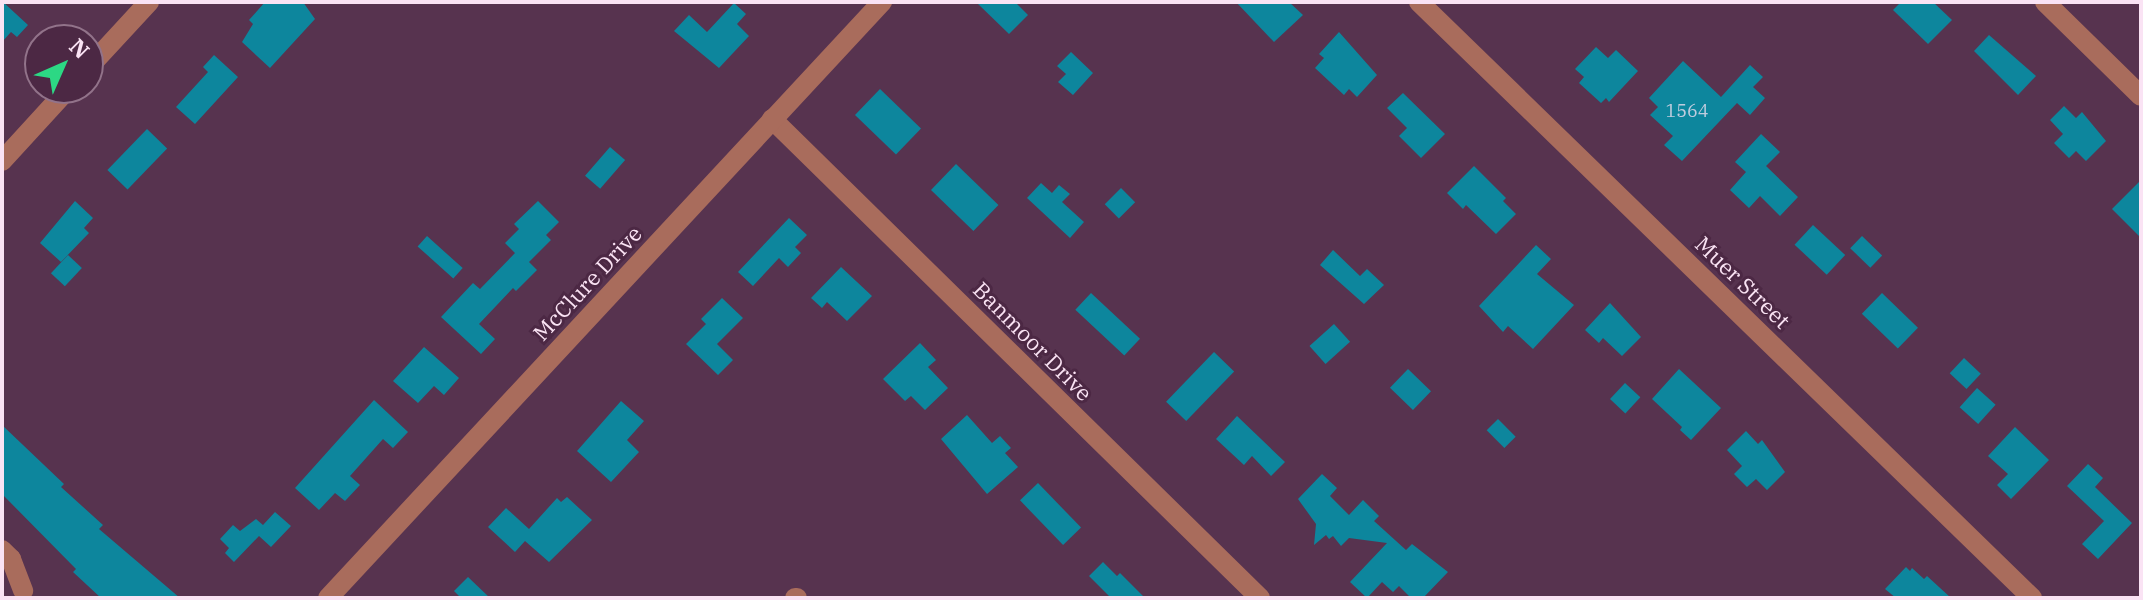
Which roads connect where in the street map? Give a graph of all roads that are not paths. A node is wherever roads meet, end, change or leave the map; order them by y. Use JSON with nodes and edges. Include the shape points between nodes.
{"nodes":[{"id":1,"x":149,"y":2,"type":"edge"},
{"id":2,"x":882,"y":2,"type":"edge"},
{"id":3,"x":1419,"y":2,"type":"edge"},
{"id":4,"x":2045,"y":2,"type":"edge"},
{"id":5,"x":104,"y":51,"type":"edge"},
{"id":6,"x":2141,"y":96,"type":"edge"},
{"id":7,"x":54,"y":104,"type":"edge"},
{"id":8,"x":772,"y":119,"type":"junction"},
{"id":9,"x":2,"y":161,"type":"edge"},
{"id":10,"x":2,"y":550,"type":"edge"},
{"id":11,"x":2,"y":582,"type":"edge"},
{"id":12,"x":27,"y":595,"type":"edge"},
{"id":13,"x":328,"y":598,"type":"edge"},
{"id":14,"x":1260,"y":598,"type":"edge"},
{"id":15,"x":2032,"y":598,"type":"edge"}],
"edges":[{"from":1,"to":5,"type":"street"},
{"from":2,"to":8,"type":"street","name":"McClure Drive"},
{"from":3,"to":15,"type":"street","name":"Muer Street"},
{"from":4,"to":6,"type":"street"},
{"from":7,"to":9,"type":"street"},
{"from":8,"to":13,"type":"street","name":"McClure Drive"},
{"from":8,"to":14,"type":"street","name":"Banmoor Drive"},
{"from":10,"to":12,"type":"street"},
{"from":11,"to":12,"type":"street"}]}
